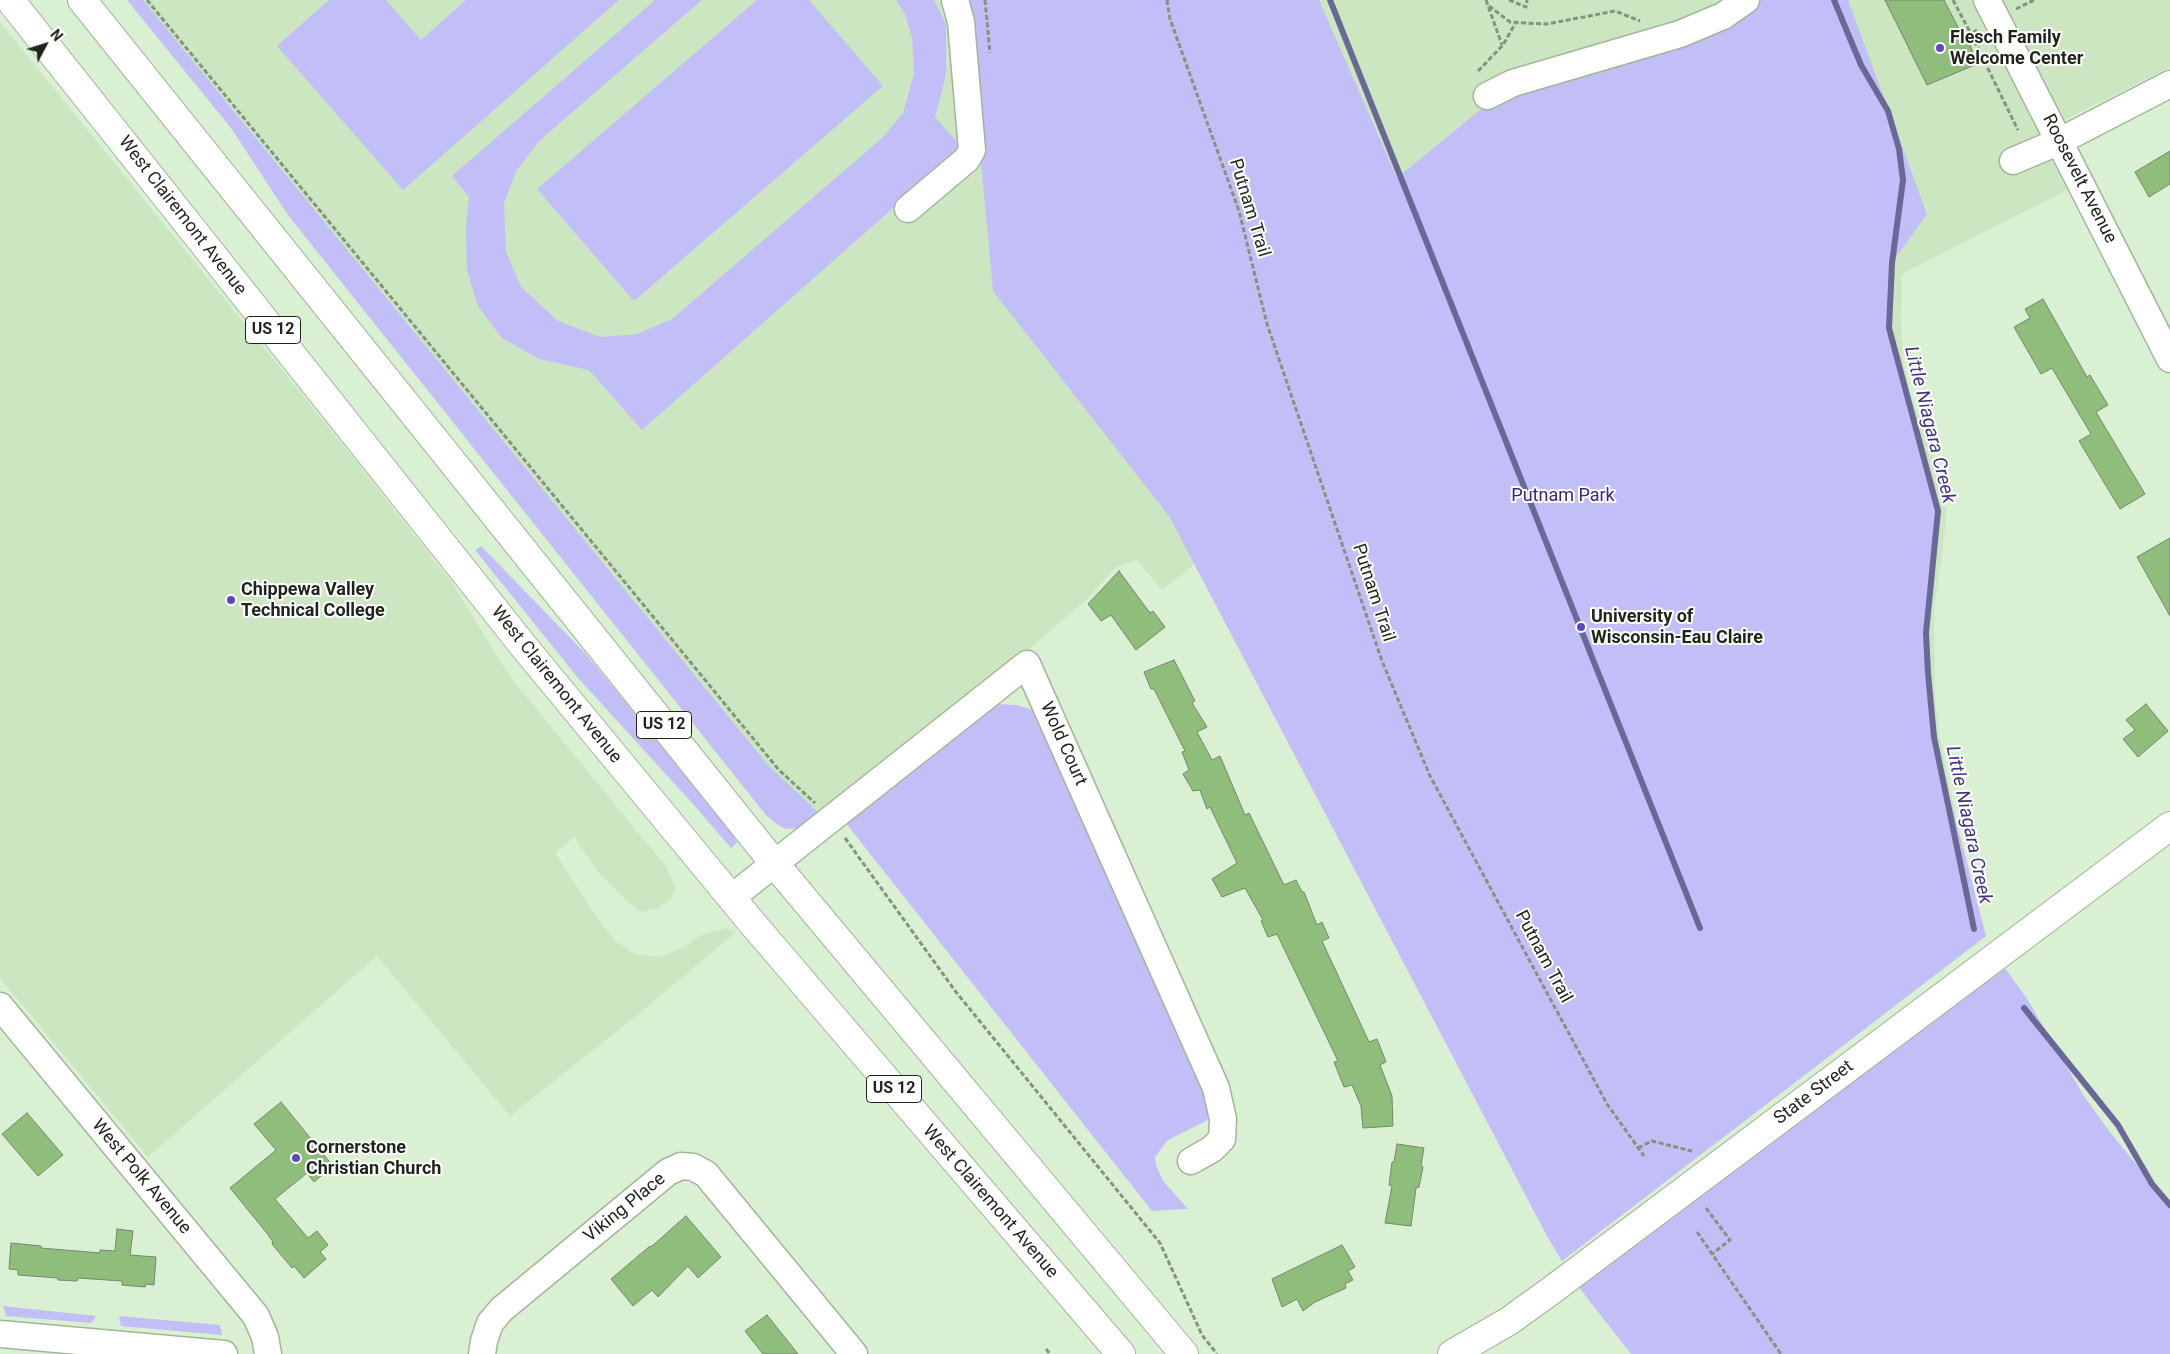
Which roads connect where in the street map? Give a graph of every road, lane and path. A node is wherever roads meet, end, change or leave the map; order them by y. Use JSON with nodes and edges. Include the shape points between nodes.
{"nodes":[{"id":1,"x":82,"y":0,"type":"edge"},
{"id":2,"x":147,"y":0,"type":"edge"},
{"id":3,"x":955,"y":0,"type":"edge"},
{"id":4,"x":985,"y":0,"type":"edge"},
{"id":5,"x":1166,"y":0,"type":"edge"},
{"id":6,"x":1486,"y":0,"type":"edge"},
{"id":7,"x":1509,"y":0,"type":"edge"},
{"id":8,"x":1527,"y":0,"type":"edge"},
{"id":9,"x":1746,"y":0,"type":"edge"},
{"id":10,"x":1953,"y":0,"type":"edge"},
{"id":11,"x":1988,"y":0,"type":"edge"},
{"id":12,"x":2034,"y":0,"type":"edge"},
{"id":13,"x":1489,"y":6,"type":"junction"},
{"id":14,"x":2018,"y":8,"type":"dead end"},
{"id":15,"x":10,"y":9,"type":"edge"},
{"id":16,"x":1644,"y":21,"type":"dead end"},
{"id":17,"x":1516,"y":22,"type":"junction"},
{"id":18,"x":1971,"y":34,"type":"dead end"},
{"id":19,"x":1503,"y":45,"type":"junction"},
{"id":20,"x":990,"y":53,"type":"dead end"},
{"id":21,"x":1478,"y":70,"type":"dead end"},
{"id":22,"x":2170,"y":84,"type":"edge"},
{"id":23,"x":1487,"y":96,"type":"dead end"},
{"id":24,"x":2060,"y":141,"type":"junction"},
{"id":25,"x":2013,"y":161,"type":"dead end"},
{"id":26,"x":908,"y":209,"type":"dead end"},
{"id":27,"x":2170,"y":359,"type":"edge"},
{"id":28,"x":831,"y":818,"type":"junction"},
{"id":29,"x":2170,"y":826,"type":"edge"},
{"id":30,"x":774,"y":863,"type":"junction"},
{"id":31,"x":731,"y":898,"type":"junction"},
{"id":32,"x":0,"y":1006,"type":"edge"},
{"id":33,"x":1638,"y":1148,"type":"junction"},
{"id":34,"x":1692,"y":1151,"type":"dead end"},
{"id":35,"x":1644,"y":1156,"type":"dead end"},
{"id":36,"x":1191,"y":1161,"type":"dead end"},
{"id":37,"x":1706,"y":1208,"type":"dead end"},
{"id":38,"x":1697,"y":1232,"type":"dead end"},
{"id":39,"x":1712,"y":1254,"type":"junction"},
{"id":40,"x":0,"y":1334,"type":"edge"},
{"id":41,"x":1046,"y":1349,"type":"dead end"},
{"id":42,"x":224,"y":1354,"type":"edge"},
{"id":43,"x":268,"y":1354,"type":"edge"},
{"id":44,"x":482,"y":1354,"type":"edge"},
{"id":45,"x":854,"y":1354,"type":"edge"},
{"id":46,"x":1050,"y":1354,"type":"edge"},
{"id":47,"x":1121,"y":1354,"type":"edge"},
{"id":48,"x":1184,"y":1354,"type":"edge"},
{"id":49,"x":1218,"y":1354,"type":"edge"},
{"id":50,"x":1452,"y":1354,"type":"edge"},
{"id":51,"x":1781,"y":1354,"type":"edge"}],
"edges":[{"from":1,"to":30,"type":"main road","number":"US 12"},
{"from":2,"to":28,"type":"path","via":[[779,770]]},
{"from":3,"to":26,"type":"street","via":[[961,22],[972,150],[967,159]]},
{"from":4,"to":20,"type":"path"},
{"from":5,"to":33,"type":"path","name":"Putnam Trail","via":[[1170,20],[1239,211],[1267,324],[1382,661],[1430,776],[1608,1104]]},
{"from":6,"to":13,"type":"path"},
{"from":7,"to":8,"type":"path","via":[[1526,7]]},
{"from":9,"to":23,"type":"street","via":[[1723,16],[1695,28],[1657,42],[1513,82]]},
{"from":10,"to":18,"type":"path"},
{"from":11,"to":24,"type":"street","name":"Roosevelt Avenue"},
{"from":12,"to":14,"type":"path"},
{"from":13,"to":17,"type":"path","via":[[1510,22]]},
{"from":13,"to":19,"type":"path"},
{"from":15,"to":31,"type":"main road","name":"West Clairemont Avenue","number":"US 12","via":[[525,648]]},
{"from":16,"to":17,"type":"path","via":[[1615,11],[1547,24]]},
{"from":17,"to":19,"type":"path"},
{"from":19,"to":21,"type":"path"},
{"from":22,"to":24,"type":"street"},
{"from":24,"to":25,"type":"street"},
{"from":24,"to":27,"type":"street","name":"Roosevelt Avenue"},
{"from":28,"to":30,"type":"street","name":"Wold Court"},
{"from":28,"to":36,"type":"street","name":"Wold Court","via":[[1027,664],[1216,1088],[1223,1119],[1222,1139]]},
{"from":28,"to":49,"type":"path","via":[[956,992],[1160,1243],[1202,1336]]},
{"from":29,"to":50,"type":"main road","name":"State Street","via":[[1552,1290],[1509,1321]]},
{"from":30,"to":31,"type":"street","name":"Wold Court"},
{"from":30,"to":48,"type":"main road","number":"US 12"},
{"from":31,"to":47,"type":"main road","name":"West Clairemont Avenue","number":"US 12"},
{"from":32,"to":43,"type":"street","name":"West Polk Avenue","via":[[256,1316]]},
{"from":33,"to":34,"type":"path","via":[[1652,1141]]},
{"from":33,"to":35,"type":"path","name":"Putnam Trail"},
{"from":37,"to":39,"type":"path","via":[[1730,1240]]},
{"from":38,"to":39,"type":"path"},
{"from":39,"to":51,"type":"path"},
{"from":40,"to":42,"type":"street"},
{"from":41,"to":46,"type":"path"},
{"from":44,"to":45,"type":"street","name":"Viking Place","via":[[490,1323],[502,1309],[668,1172],[680,1166],[693,1167],[706,1174]]}]}
